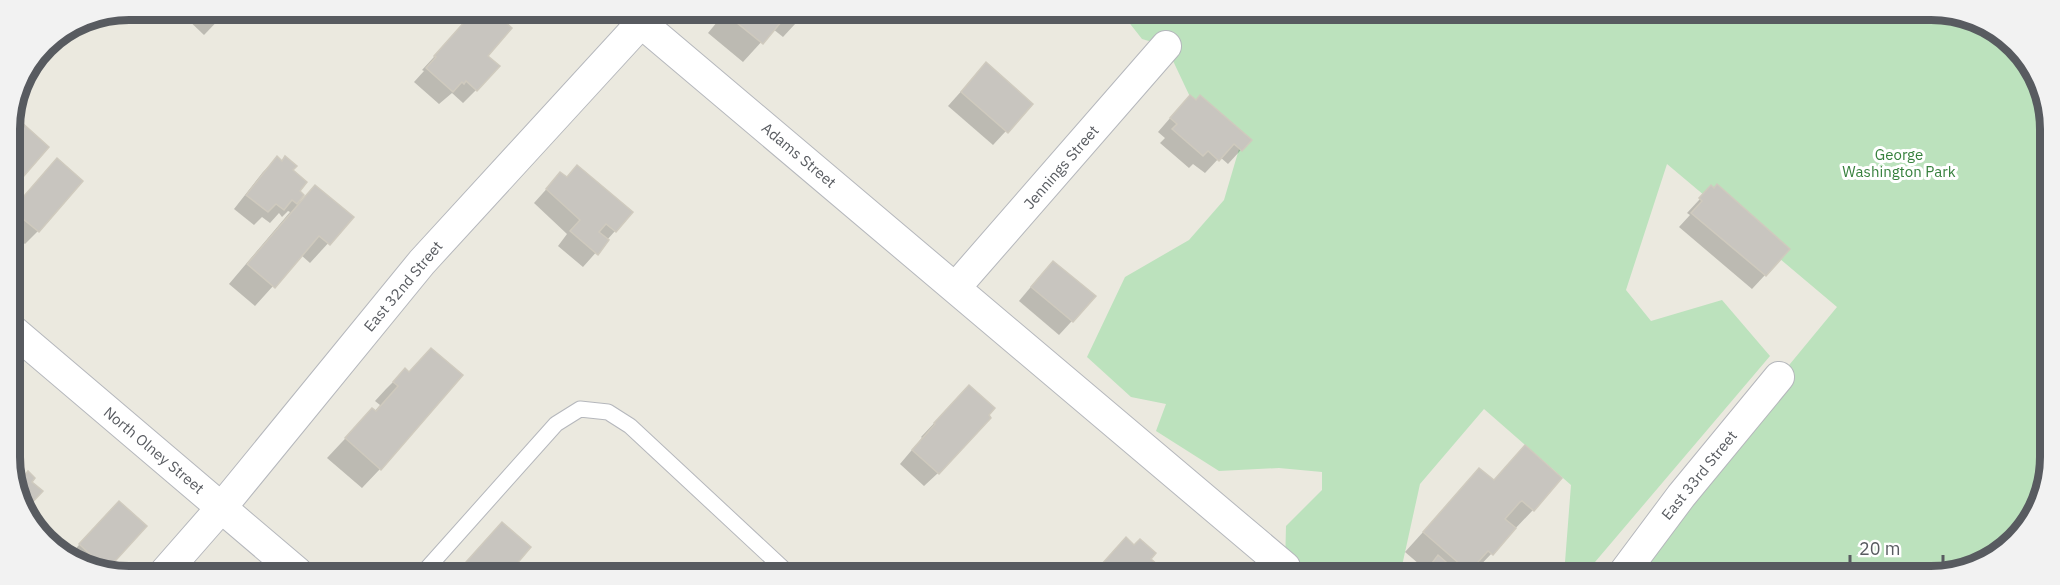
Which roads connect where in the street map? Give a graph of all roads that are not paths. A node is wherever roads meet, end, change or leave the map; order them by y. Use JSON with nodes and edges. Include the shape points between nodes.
{"nodes":[{"id":1,"x":635,"y":20,"type":"edge"},
{"id":2,"x":647,"y":20,"type":"edge"},
{"id":3,"x":1166,"y":46,"type":"dead end"},
{"id":4,"x":956,"y":287,"type":"junction"},
{"id":5,"x":20,"y":337,"type":"edge"},
{"id":6,"x":1779,"y":377,"type":"dead end"},
{"id":7,"x":221,"y":508,"type":"junction"},
{"id":8,"x":1283,"y":565,"type":"edge"},
{"id":9,"x":1629,"y":565,"type":"edge"},
{"id":10,"x":170,"y":566,"type":"edge"},
{"id":11,"x":290,"y":566,"type":"edge"},
{"id":12,"x":429,"y":566,"type":"edge"},
{"id":13,"x":780,"y":566,"type":"edge"}],
"edges":[{"from":1,"to":7,"type":"street","name":"East 32nd Street","via":[[422,261]]},
{"from":2,"to":4,"type":"street","name":"Adams Street"},
{"from":3,"to":4,"type":"street","name":"Jennings Street"},
{"from":4,"to":8,"type":"street","name":"Adams Street"},
{"from":5,"to":7,"type":"street","name":"North Olney Street"},
{"from":6,"to":9,"type":"street","name":"East 33rd Street"},
{"from":7,"to":10,"type":"street","name":"East 32nd Street"},
{"from":7,"to":11,"type":"street","name":"North Olney Street"},
{"from":12,"to":13,"type":"lane","via":[[556,424],[580,409],[608,412],[630,426]]}]}
